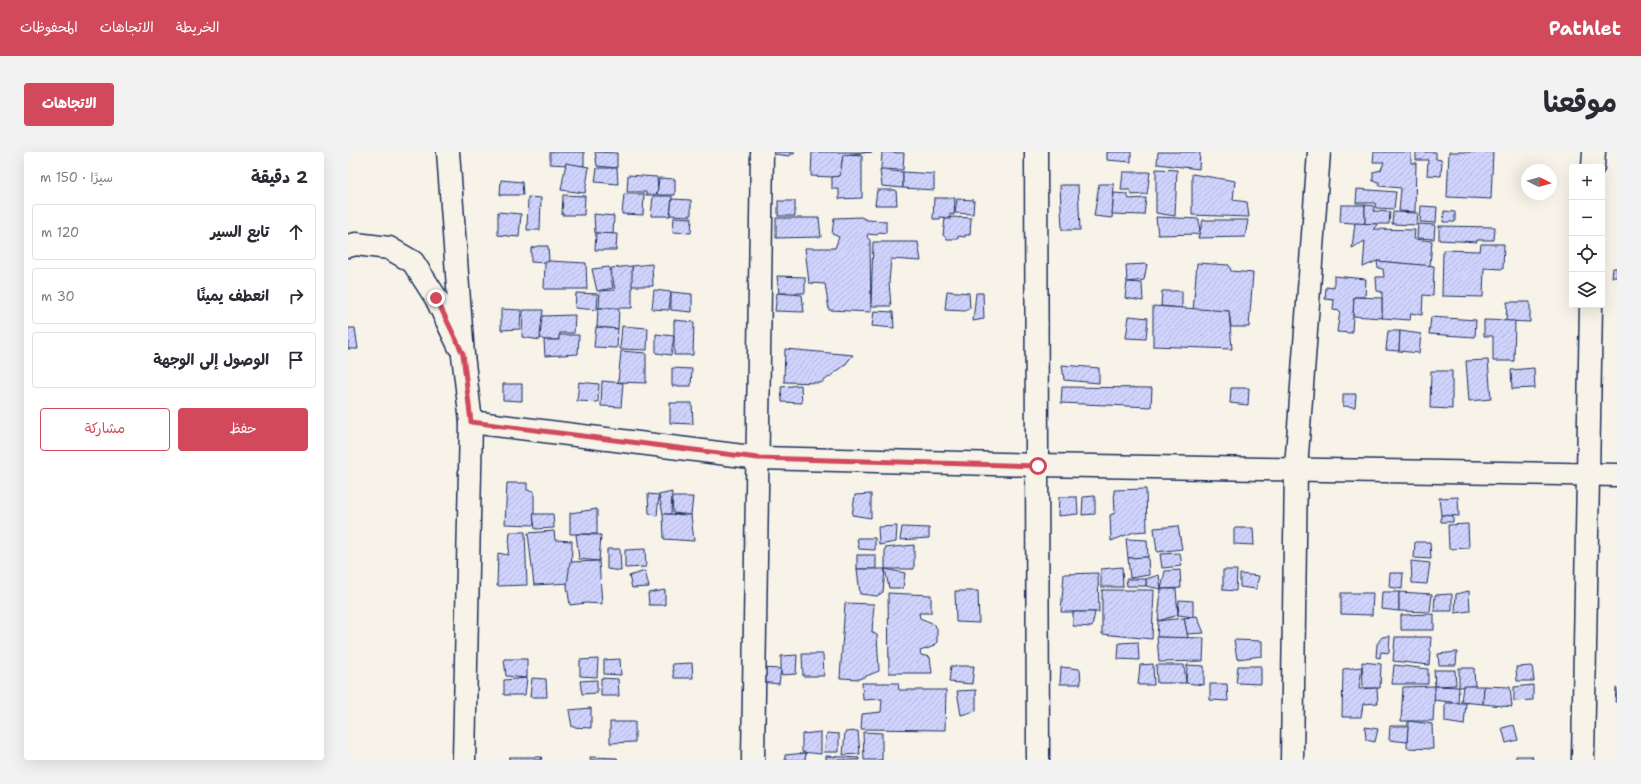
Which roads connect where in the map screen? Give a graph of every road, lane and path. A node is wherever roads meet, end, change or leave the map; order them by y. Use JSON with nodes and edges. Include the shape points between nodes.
{"nodes":[{"id":1,"x":448,"y":152,"type":"edge"},
{"id":2,"x":762,"y":152,"type":"edge"},
{"id":3,"x":1036,"y":152,"type":"edge"},
{"id":4,"x":1319,"y":152,"type":"edge"},
{"id":5,"x":1594,"y":152,"type":"edge"},
{"id":6,"x":1593,"y":164,"type":"edge"},
{"id":7,"x":348,"y":246,"type":"edge"},
{"id":8,"x":1591,"y":308,"type":"edge"},
{"id":9,"x":463,"y":354,"type":"junction"},
{"id":10,"x":471,"y":422,"type":"junction"},
{"id":11,"x":758,"y":458,"type":"junction"},
{"id":12,"x":1038,"y":466,"type":"junction"},
{"id":13,"x":1296,"y":468,"type":"junction"},
{"id":14,"x":1589,"y":474,"type":"junction"},
{"id":15,"x":1617,"y":475,"type":"edge"},
{"id":16,"x":464,"y":760,"type":"edge"},
{"id":17,"x":753,"y":760,"type":"edge"},
{"id":18,"x":1038,"y":760,"type":"edge"},
{"id":19,"x":1292,"y":760,"type":"edge"},
{"id":20,"x":1583,"y":760,"type":"edge"}],
"edges":[{"from":1,"to":9,"type":"street"},
{"from":2,"to":11,"type":"street"},
{"from":3,"to":12,"type":"street"},
{"from":4,"to":13,"type":"street"},
{"from":5,"to":6,"type":"street"},
{"from":7,"to":9,"type":"street","via":[[356,244],[389,248],[413,262],[436,298]]},
{"from":8,"to":14,"type":"street"},
{"from":9,"to":10,"type":"street"},
{"from":10,"to":11,"type":"street"},
{"from":10,"to":16,"type":"street"},
{"from":11,"to":12,"type":"street"},
{"from":11,"to":17,"type":"street"},
{"from":12,"to":13,"type":"street"},
{"from":12,"to":18,"type":"street"},
{"from":13,"to":14,"type":"street"},
{"from":13,"to":19,"type":"street"},
{"from":14,"to":15,"type":"street"},
{"from":14,"to":20,"type":"street"}]}
